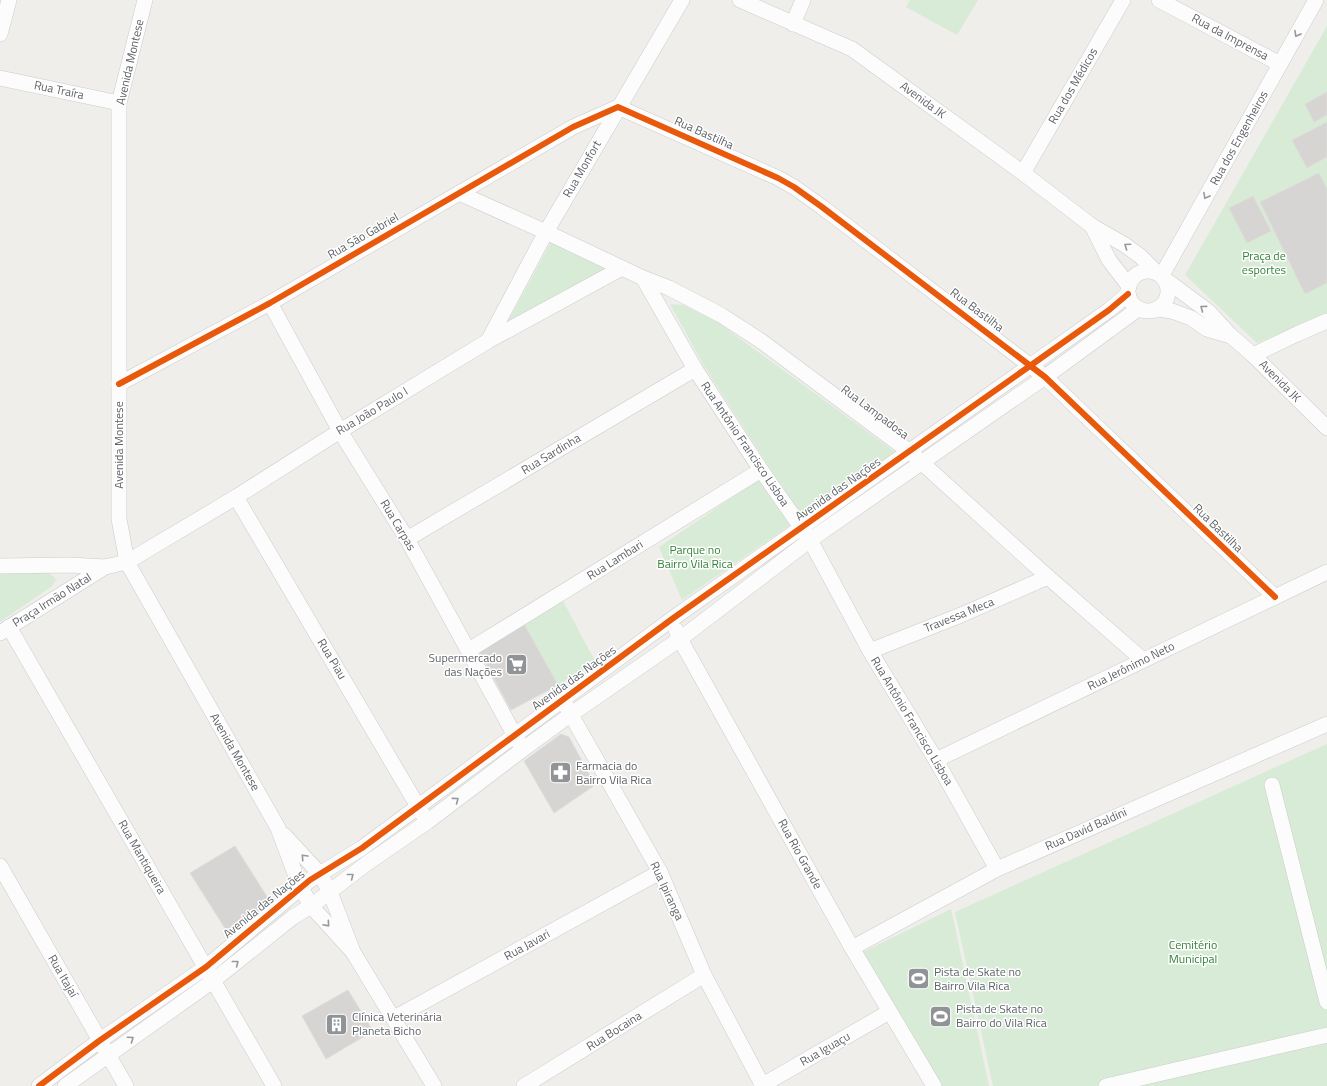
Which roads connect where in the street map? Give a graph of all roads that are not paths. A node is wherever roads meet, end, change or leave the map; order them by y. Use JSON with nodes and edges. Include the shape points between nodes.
{"nodes":[{"id":1,"x":9,"y":0,"type":"edge"},
{"id":2,"x":145,"y":0,"type":"edge"},
{"id":3,"x":740,"y":0,"type":"edge"},
{"id":4,"x":803,"y":0,"type":"edge"},
{"id":5,"x":1123,"y":0,"type":"edge"},
{"id":6,"x":1159,"y":0,"type":"edge"},
{"id":7,"x":1316,"y":0,"type":"edge"},
{"id":8,"x":678,"y":1,"type":"edge"},
{"id":9,"x":793,"y":24,"type":"junction"},
{"id":10,"x":0,"y":34,"type":"edge"},
{"id":11,"x":1280,"y":64,"type":"junction"},
{"id":12,"x":0,"y":78,"type":"edge"},
{"id":13,"x":119,"y":103,"type":"junction"},
{"id":14,"x":618,"y":107,"type":"junction"},
{"id":15,"x":1023,"y":173,"type":"junction"},
{"id":16,"x":459,"y":193,"type":"junction"},
{"id":17,"x":1092,"y":226,"type":"junction"},
{"id":18,"x":546,"y":232,"type":"junction"},
{"id":19,"x":622,"y":268,"type":"junction"},
{"id":20,"x":1161,"y":276,"type":"junction"},
{"id":21,"x":643,"y":278,"type":"junction"},
{"id":22,"x":1129,"y":290,"type":"junction"},
{"id":23,"x":270,"y":303,"type":"junction"},
{"id":24,"x":1138,"y":308,"type":"junction"},
{"id":25,"x":1158,"y":309,"type":"junction"},
{"id":26,"x":1327,"y":321,"type":"edge"},
{"id":27,"x":1231,"y":336,"type":"junction"},
{"id":28,"x":488,"y":342,"type":"junction"},
{"id":29,"x":1253,"y":355,"type":"junction"},
{"id":30,"x":1031,"y":366,"type":"junction"},
{"id":31,"x":695,"y":369,"type":"junction"},
{"id":32,"x":1045,"y":377,"type":"junction"},
{"id":33,"x":119,"y":384,"type":"junction"},
{"id":34,"x":1327,"y":428,"type":"edge"},
{"id":35,"x":340,"y":431,"type":"junction"},
{"id":36,"x":915,"y":457,"type":"junction"},
{"id":37,"x":761,"y":470,"type":"junction"},
{"id":38,"x":236,"y":497,"type":"junction"},
{"id":39,"x":806,"y":534,"type":"junction"},
{"id":40,"x":407,"y":539,"type":"junction"},
{"id":41,"x":127,"y":562,"type":"junction"},
{"id":42,"x":0,"y":566,"type":"edge"},
{"id":43,"x":105,"y":567,"type":"junction"},
{"id":44,"x":1327,"y":572,"type":"edge"},
{"id":45,"x":1048,"y":577,"type":"junction"},
{"id":46,"x":1275,"y":597,"type":"junction"},
{"id":47,"x":672,"y":620,"type":"junction"},
{"id":48,"x":4,"y":630,"type":"edge"},
{"id":49,"x":680,"y":639,"type":"junction"},
{"id":50,"x":469,"y":650,"type":"junction"},
{"id":51,"x":870,"y":650,"type":"junction"},
{"id":52,"x":1143,"y":660,"type":"junction"},
{"id":53,"x":563,"y":700,"type":"junction"},
{"id":54,"x":570,"y":715,"type":"junction"},
{"id":55,"x":1327,"y":724,"type":"edge"},
{"id":56,"x":514,"y":735,"type":"junction"},
{"id":57,"x":522,"y":750,"type":"junction"},
{"id":58,"x":936,"y":760,"type":"junction"},
{"id":59,"x":1272,"y":786,"type":"dead end"},
{"id":60,"x":419,"y":807,"type":"junction"},
{"id":61,"x":428,"y":822,"type":"junction"},
{"id":62,"x":278,"y":828,"type":"junction"},
{"id":63,"x":0,"y":866,"type":"edge"},
{"id":64,"x":997,"y":868,"type":"junction"},
{"id":65,"x":660,"y":872,"type":"junction"},
{"id":66,"x":320,"y":874,"type":"junction"},
{"id":67,"x":300,"y":887,"type":"junction"},
{"id":68,"x":330,"y":892,"type":"junction"},
{"id":69,"x":311,"y":906,"type":"junction"},
{"id":70,"x":852,"y":948,"type":"junction"},
{"id":71,"x":353,"y":952,"type":"junction"},
{"id":72,"x":206,"y":967,"type":"junction"},
{"id":73,"x":704,"y":975,"type":"junction"},
{"id":74,"x":214,"y":980,"type":"junction"},
{"id":75,"x":1327,"y":1002,"type":"edge"},
{"id":76,"x":889,"y":1012,"type":"junction"},
{"id":77,"x":394,"y":1018,"type":"junction"},
{"id":78,"x":1327,"y":1035,"type":"edge"},
{"id":79,"x":100,"y":1041,"type":"junction"},
{"id":80,"x":108,"y":1055,"type":"junction"},
{"id":81,"x":38,"y":1086,"type":"edge"},
{"id":82,"x":65,"y":1086,"type":"edge"},
{"id":83,"x":126,"y":1086,"type":"edge"},
{"id":84,"x":274,"y":1086,"type":"edge"},
{"id":85,"x":434,"y":1086,"type":"edge"},
{"id":86,"x":524,"y":1086,"type":"edge"},
{"id":87,"x":762,"y":1086,"type":"edge"},
{"id":88,"x":934,"y":1086,"type":"edge"},
{"id":89,"x":1106,"y":1086,"type":"edge"}],
"edges":[{"from":1,"to":10,"type":"street"},
{"from":2,"to":13,"type":"street","name":"Avenida Montese"},
{"from":3,"to":9,"type":"street","name":"Avenida JK"},
{"from":4,"to":9,"type":"street"},
{"from":5,"to":15,"type":"street","name":"Rua dos Médicos"},
{"from":6,"to":11,"type":"street","name":"Rua da Imprensa"},
{"from":7,"to":11,"type":"street","name":"Rua dos Engenheiros","one_way":true},
{"from":8,"to":14,"type":"street","name":"Rua Monfort"},
{"from":9,"to":15,"type":"street","name":"Avenida JK","via":[[852,49]]},
{"from":11,"to":20,"type":"street","name":"Rua dos Engenheiros","one_way":true},
{"from":12,"to":13,"type":"street","name":"Rua Traíra"},
{"from":13,"to":33,"type":"street","name":"Avenida Montese"},
{"from":14,"to":16,"type":"street","name":"Rua São Gabriel","via":[[573,127]]},
{"from":14,"to":18,"type":"street","name":"Rua Monfort"},
{"from":14,"to":30,"type":"street","name":"Rua Bastilha","via":[[794,187]]},
{"from":15,"to":17,"type":"street","name":"Avenida JK"},
{"from":16,"to":18,"type":"street"},
{"from":16,"to":23,"type":"street","name":"Rua São Gabriel"},
{"from":20,"to":17,"type":"street","name":"Avenida JK","one_way":true,"via":[[1125,245]]},
{"from":17,"to":22,"type":"street","name":"Avenida JK","via":[[1109,260]]},
{"from":18,"to":19,"type":"street"},
{"from":18,"to":28,"type":"street","name":"Rua Monfort"},
{"from":19,"to":21,"type":"street"},
{"from":19,"to":28,"type":"street","name":"Rua João Paulo I"},
{"from":20,"to":22,"type":"street","via":[[1149,271],[1142,272],[1132,280]]},
{"from":20,"to":25,"type":"street","via":[[1169,293],[1167,300]]},
{"from":27,"to":20,"type":"street","name":"Avenida JK","one_way":true,"via":[[1209,312]]},
{"from":21,"to":31,"type":"street","name":"Rua Antônio Francisco Lisboa"},
{"from":21,"to":36,"type":"street","name":"Rua Lampadosa","via":[[669,288],[721,315],[761,341]]},
{"from":22,"to":24,"type":"street","via":[[1130,300]]},
{"from":22,"to":30,"type":"street","name":"Avenida das Nações","via":[[1109,310]]},
{"from":23,"to":33,"type":"street","name":"Rua São Gabriel"},
{"from":23,"to":35,"type":"street","name":"Rua Carpas"},
{"from":24,"to":25,"type":"street","via":[[1144,311]]},
{"from":24,"to":32,"type":"street","name":"Avenida das Nações"},
{"from":25,"to":27,"type":"street","name":"Avenida JK","via":[[1172,311],[1190,318],[1207,329]]},
{"from":26,"to":29,"type":"street"},
{"from":27,"to":29,"type":"street","name":"Avenida JK"},
{"from":28,"to":35,"type":"street","name":"Rua João Paulo I"},
{"from":29,"to":34,"type":"street","name":"Avenida JK"},
{"from":30,"to":32,"type":"street","name":"Rua Bastilha"},
{"from":30,"to":36,"type":"street","name":"Avenida das Nações"},
{"from":31,"to":37,"type":"street","name":"Rua Antônio Francisco Lisboa"},
{"from":31,"to":40,"type":"street","name":"Rua Sardinha"},
{"from":32,"to":36,"type":"street","name":"Avenida das Nações"},
{"from":32,"to":46,"type":"street","name":"Rua Bastilha"},
{"from":33,"to":41,"type":"street","name":"Avenida Montese","via":[[120,519]]},
{"from":35,"to":38,"type":"street","name":"Rua João Paulo I"},
{"from":35,"to":40,"type":"street","name":"Rua Carpas"},
{"from":36,"to":39,"type":"street","name":"Avenida das Nações"},
{"from":36,"to":45,"type":"street","name":"Rua Lampadosa"},
{"from":37,"to":39,"type":"street","name":"Rua Antônio Francisco Lisboa"},
{"from":37,"to":50,"type":"street","name":"Rua Lambari"},
{"from":38,"to":41,"type":"street","name":"Rua João Paulo I"},
{"from":38,"to":60,"type":"street","name":"Rua Piau"},
{"from":39,"to":47,"type":"street","name":"Avenida das Nações"},
{"from":39,"to":49,"type":"street","name":"Avenida das Nações"},
{"from":39,"to":51,"type":"street","name":"Rua Antônio Francisco Lisboa"},
{"from":40,"to":50,"type":"street","name":"Rua Carpas"},
{"from":41,"to":43,"type":"street","name":"Praça Irmão Natal"},
{"from":41,"to":62,"type":"street","name":"Avenida Montese"},
{"from":42,"to":43,"type":"street","name":"Praça Irmão Natal"},
{"from":43,"to":48,"type":"street","name":"Praça Irmão Natal"},
{"from":44,"to":46,"type":"street","name":"Rua Jerônimo Neto"},
{"from":45,"to":51,"type":"street","name":"Travessa Meca","via":[[961,615]]},
{"from":45,"to":52,"type":"street","name":"Rua Lampadosa"},
{"from":46,"to":52,"type":"street","name":"Rua Jerônimo Neto"},
{"from":47,"to":49,"type":"street","name":"Rua Rio Grande"},
{"from":47,"to":53,"type":"street","name":"Avenida das Nações"},
{"from":48,"to":72,"type":"street","name":"Rua Mantiqueira"},
{"from":49,"to":54,"type":"street","name":"Avenida das Nações"},
{"from":49,"to":70,"type":"street","name":"Rua Rio Grande"},
{"from":50,"to":56,"type":"street","name":"Rua Carpas"},
{"from":51,"to":58,"type":"street","name":"Rua Antônio Francisco Lisboa"},
{"from":52,"to":58,"type":"street","name":"Rua Jerônimo Neto"},
{"from":53,"to":54,"type":"street","name":"Rua Ipiranga"},
{"from":53,"to":56,"type":"street","name":"Avenida das Nações"},
{"from":54,"to":57,"type":"street","name":"Avenida das Nações"},
{"from":54,"to":65,"type":"street","name":"Rua Ipiranga"},
{"from":55,"to":64,"type":"street","name":"Rua David Baldini"},
{"from":56,"to":57,"type":"street","name":"Rua Carpas"},
{"from":56,"to":60,"type":"street","name":"Avenida das Nações"},
{"from":61,"to":57,"type":"street","name":"Avenida das Nações","one_way":true},
{"from":58,"to":64,"type":"street","name":"Rua Antônio Francisco Lisboa"},
{"from":59,"to":75,"type":"street"},
{"from":60,"to":61,"type":"street","name":"Rua Piau"},
{"from":60,"to":66,"type":"street","name":"Avenida das Nações","via":[[362,848]]},
{"from":68,"to":61,"type":"street","name":"Avenida das Nações","one_way":true},
{"from":66,"to":62,"type":"street","name":"Avenida Montese","one_way":true},
{"from":62,"to":67,"type":"street","name":"Avenida Montese"},
{"from":63,"to":79,"type":"street","name":"Rua Itajaí"},
{"from":64,"to":70,"type":"street","name":"Rua David Baldini"},
{"from":65,"to":73,"type":"street","name":"Rua Ipiranga"},
{"from":65,"to":77,"type":"street","name":"Rua Javari"},
{"from":66,"to":67,"type":"street","name":"Avenida das Nações"},
{"from":66,"to":68,"type":"street","name":"Avenida Montese"},
{"from":67,"to":69,"type":"street","name":"Avenida Montese"},
{"from":67,"to":72,"type":"street","name":"Avenida das Nações"},
{"from":68,"to":69,"type":"street","name":"Avenida das Nações"},
{"from":68,"to":71,"type":"street","name":"Avenida Montese"},
{"from":69,"to":71,"type":"street","name":"Avenida Montese","one_way":true},
{"from":74,"to":69,"type":"street","name":"Avenida das Nações","one_way":true,"via":[[293,917]]},
{"from":70,"to":76,"type":"street","name":"Rua Rio Grande"},
{"from":71,"to":77,"type":"street","name":"Avenida Montese"},
{"from":72,"to":74,"type":"street","name":"Rua Mantiqueira"},
{"from":72,"to":79,"type":"street","name":"Avenida das Nações"},
{"from":73,"to":86,"type":"street","name":"Rua Bocaina"},
{"from":73,"to":87,"type":"street","name":"Rua Ipiranga"},
{"from":80,"to":74,"type":"street","name":"Avenida das Nações","one_way":true},
{"from":74,"to":84,"type":"street","name":"Rua Mantiqueira"},
{"from":76,"to":87,"type":"street","name":"Rua Iguaçu"},
{"from":76,"to":88,"type":"street","name":"Rua Rio Grande"},
{"from":77,"to":85,"type":"street","name":"Avenida Montese"},
{"from":78,"to":89,"type":"street"},
{"from":79,"to":80,"type":"street","name":"Rua Itajaí"},
{"from":79,"to":81,"type":"street","name":"Avenida das Nações"},
{"from":80,"to":82,"type":"street","name":"Avenida das Nações"},
{"from":80,"to":83,"type":"street","name":"Rua Itajaí"}]}
